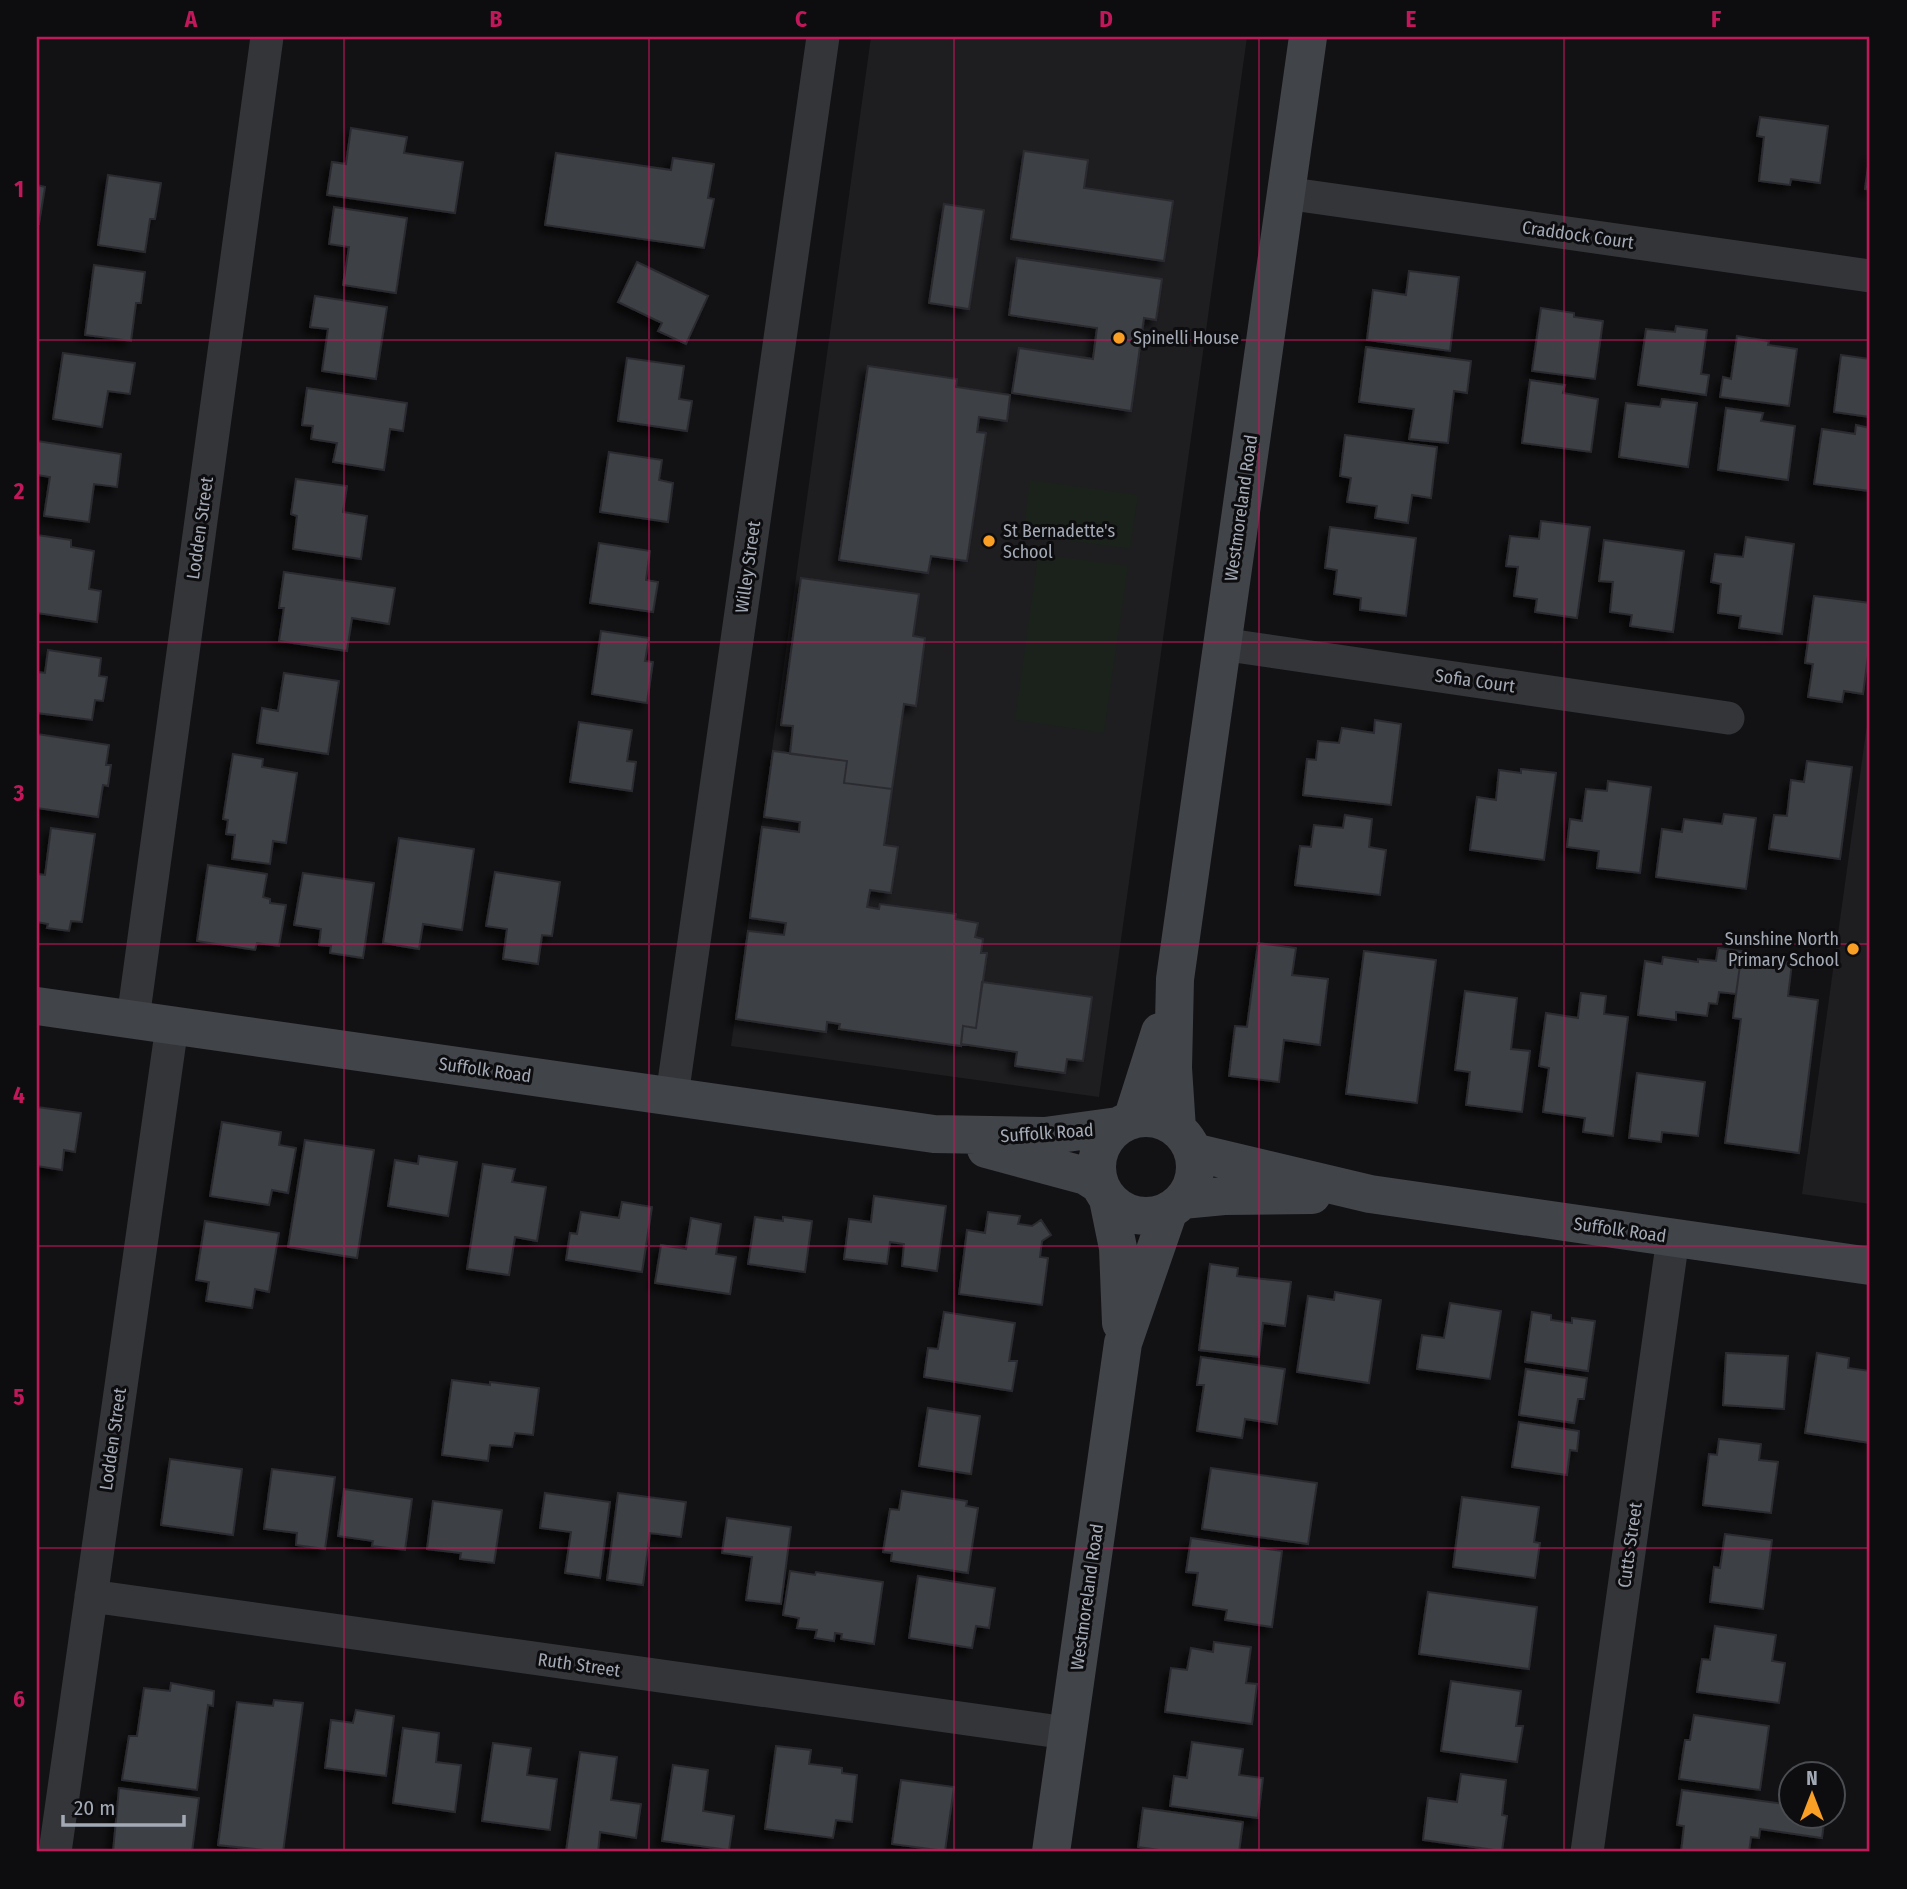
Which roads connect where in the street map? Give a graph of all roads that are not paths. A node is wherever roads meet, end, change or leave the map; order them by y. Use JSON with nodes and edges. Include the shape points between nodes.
{"nodes":[{"id":1,"x":267,"y":37,"type":"edge"},
{"id":2,"x":823,"y":37,"type":"edge"},
{"id":3,"x":1308,"y":37,"type":"edge"},
{"id":4,"x":1285,"y":193,"type":"junction"},
{"id":5,"x":1870,"y":276,"type":"edge"},
{"id":6,"x":1221,"y":644,"type":"junction"},
{"id":7,"x":1728,"y":718,"type":"dead end"},
{"id":8,"x":1175,"y":979,"type":"junction"},
{"id":9,"x":37,"y":1006,"type":"edge"},
{"id":10,"x":132,"y":1019,"type":"junction"},
{"id":11,"x":172,"y":1026,"type":"junction"},
{"id":12,"x":672,"y":1096,"type":"junction"},
{"id":13,"x":1125,"y":1123,"type":"junction"},
{"id":14,"x":934,"y":1134,"type":"junction"},
{"id":15,"x":1185,"y":1140,"type":"junction"},
{"id":16,"x":1104,"y":1192,"type":"junction"},
{"id":17,"x":1370,"y":1194,"type":"junction"},
{"id":18,"x":1176,"y":1205,"type":"junction"},
{"id":19,"x":1673,"y":1238,"type":"junction"},
{"id":20,"x":1870,"y":1266,"type":"edge"},
{"id":21,"x":1123,"y":1343,"type":"junction"},
{"id":22,"x":91,"y":1596,"type":"junction"},
{"id":23,"x":1067,"y":1733,"type":"junction"},
{"id":24,"x":55,"y":1852,"type":"edge"},
{"id":25,"x":1051,"y":1852,"type":"edge"},
{"id":26,"x":1587,"y":1852,"type":"edge"}],
"edges":[{"from":1,"to":10,"type":"street","name":"Lodden Street"},
{"from":2,"to":12,"type":"street","name":"Willey Street"},
{"from":3,"to":4,"type":"street","name":"Westmoreland Road"},
{"from":4,"to":5,"type":"street","name":"Craddock Court"},
{"from":4,"to":6,"type":"street","name":"Westmoreland Road"},
{"from":6,"to":7,"type":"street","name":"Sofia Court"},
{"from":6,"to":8,"type":"street","name":"Westmoreland Road"},
{"from":8,"to":13,"type":"street","name":"Westmoreland Road","via":[[1151,1065]]},
{"from":8,"to":15,"type":"street","name":"Westmoreland Road","via":[[1172,1068]]},
{"from":9,"to":10,"type":"street","name":"Suffolk Road"},
{"from":10,"to":11,"type":"street","name":"Suffolk Road"},
{"from":11,"to":12,"type":"street","name":"Suffolk Road"},
{"from":11,"to":22,"type":"street","name":"Lodden Street"},
{"from":12,"to":14,"type":"street","name":"Suffolk Road"},
{"from":13,"to":14,"type":"street","name":"Suffolk Road","via":[[1045,1136]]},
{"from":13,"to":15,"type":"street","via":[[1148,1118],[1164,1121]]},
{"from":13,"to":16,"type":"street","via":[[1106,1138],[1098,1152],[1096,1169]]},
{"from":14,"to":16,"type":"street","name":"Suffolk Road","via":[[1086,1176]]},
{"from":15,"to":17,"type":"street","name":"Suffolk Road"},
{"from":15,"to":18,"type":"street","via":[[1195,1169],[1191,1185]]},
{"from":16,"to":18,"type":"street","via":[[1122,1210],[1137,1215],[1154,1215]]},
{"from":16,"to":21,"type":"street","name":"Westmoreland Road","via":[[1118,1248]]},
{"from":17,"to":18,"type":"street","name":"Suffolk Road","via":[[1224,1196]]},
{"from":17,"to":19,"type":"street","name":"Suffolk Road"},
{"from":18,"to":21,"type":"street","name":"Westmoreland Road"},
{"from":19,"to":20,"type":"street","name":"Suffolk Road"},
{"from":19,"to":26,"type":"street","name":"Cutts Street"},
{"from":21,"to":23,"type":"street","name":"Westmoreland Road"},
{"from":22,"to":23,"type":"street","name":"Ruth Street"},
{"from":22,"to":24,"type":"street","name":"Lodden Street"},
{"from":23,"to":25,"type":"street","name":"Westmoreland Road"}]}
